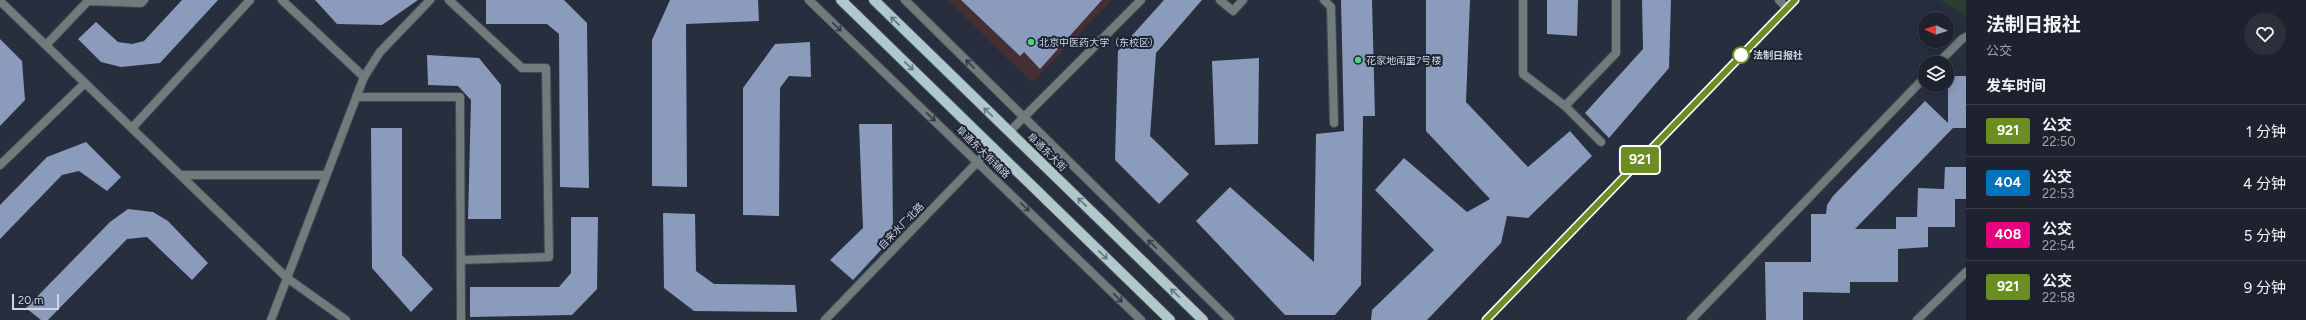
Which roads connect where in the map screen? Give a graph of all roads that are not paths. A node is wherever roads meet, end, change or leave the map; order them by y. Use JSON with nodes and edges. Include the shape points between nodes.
{"nodes":[{"id":1,"x":144,"y":0,"type":"edge"},
{"id":2,"x":250,"y":0,"type":"edge"},
{"id":3,"x":282,"y":0,"type":"edge"},
{"id":4,"x":430,"y":0,"type":"edge"},
{"id":5,"x":449,"y":0,"type":"edge"},
{"id":6,"x":809,"y":0,"type":"edge"},
{"id":7,"x":841,"y":0,"type":"edge"},
{"id":8,"x":874,"y":0,"type":"edge"},
{"id":9,"x":905,"y":0,"type":"edge"},
{"id":10,"x":1141,"y":0,"type":"edge"},
{"id":11,"x":1220,"y":0,"type":"edge"},
{"id":12,"x":1243,"y":0,"type":"edge"},
{"id":13,"x":1324,"y":0,"type":"edge"},
{"id":14,"x":1523,"y":0,"type":"edge"},
{"id":15,"x":1616,"y":0,"type":"edge"},
{"id":16,"x":1778,"y":0,"type":"edge"},
{"id":17,"x":1795,"y":0,"type":"edge"},
{"id":18,"x":0,"y":1,"type":"edge"},
{"id":19,"x":88,"y":1,"type":"edge"},
{"id":20,"x":1786,"y":8,"type":"junction"},
{"id":21,"x":1966,"y":37,"type":"edge"},
{"id":22,"x":46,"y":45,"type":"junction"},
{"id":23,"x":1945,"y":56,"type":"edge"},
{"id":24,"x":364,"y":77,"type":"junction"},
{"id":25,"x":85,"y":83,"type":"junction"},
{"id":26,"x":1918,"y":84,"type":"edge"},
{"id":27,"x":356,"y":97,"type":"junction"},
{"id":28,"x":1565,"y":106,"type":"junction"},
{"id":29,"x":1024,"y":118,"type":"junction"},
{"id":30,"x":1334,"y":123,"type":"dead end"},
{"id":31,"x":132,"y":128,"type":"junction"},
{"id":32,"x":1009,"y":132,"type":"junction"},
{"id":33,"x":1601,"y":142,"type":"dead end"},
{"id":34,"x":992,"y":147,"type":"junction"},
{"id":35,"x":977,"y":161,"type":"junction"},
{"id":36,"x":0,"y":165,"type":"edge"},
{"id":37,"x":326,"y":174,"type":"junction"},
{"id":38,"x":181,"y":175,"type":"junction"},
{"id":39,"x":461,"y":260,"type":"junction"},
{"id":40,"x":1966,"y":272,"type":"edge"},
{"id":41,"x":287,"y":278,"type":"junction"},
{"id":42,"x":271,"y":320,"type":"edge"},
{"id":43,"x":346,"y":320,"type":"edge"},
{"id":44,"x":461,"y":320,"type":"edge"},
{"id":45,"x":825,"y":320,"type":"edge"},
{"id":46,"x":1141,"y":320,"type":"edge"},
{"id":47,"x":1170,"y":320,"type":"edge"},
{"id":48,"x":1203,"y":320,"type":"edge"},
{"id":49,"x":1230,"y":320,"type":"edge"},
{"id":50,"x":1486,"y":320,"type":"edge"},
{"id":51,"x":1691,"y":320,"type":"edge"},
{"id":52,"x":1917,"y":320,"type":"edge"}],
"edges":[{"from":1,"to":19,"type":"street","via":[[141,3]]},
{"from":2,"to":31,"type":"street"},
{"from":3,"to":24,"type":"street"},
{"from":4,"to":24,"type":"street","via":[[380,52]]},
{"from":5,"to":39,"type":"street","via":[[522,68],[546,68],[549,257]]},
{"from":6,"to":35,"type":"street","name":"阜通东大街辅路","one_way":true},
{"from":7,"to":34,"type":"main road","one_way":true},
{"from":32,"to":8,"type":"main road","name":"阜通东大街","one_way":true},
{"from":29,"to":9,"type":"street","one_way":true},
{"from":10,"to":29,"type":"street"},
{"from":11,"to":12,"type":"street","via":[[1233,11]]},
{"from":13,"to":30,"type":"street","via":[[1331,7]]},
{"from":14,"to":28,"type":"street","via":[[1523,74]]},
{"from":15,"to":28,"type":"street","via":[[1616,53]]},
{"from":16,"to":20,"type":"street"},
{"from":17,"to":20,"type":"street"},
{"from":18,"to":22,"type":"street"},
{"from":19,"to":22,"type":"street"},
{"from":20,"to":50,"type":"street"},
{"from":21,"to":23,"type":"street"},
{"from":22,"to":25,"type":"street"},
{"from":24,"to":27,"type":"street"},
{"from":25,"to":31,"type":"street"},
{"from":25,"to":36,"type":"street"},
{"from":26,"to":51,"type":"street"},
{"from":27,"to":37,"type":"street"},
{"from":27,"to":39,"type":"street","via":[[460,97]]},
{"from":28,"to":33,"type":"street"},
{"from":29,"to":32,"type":"street"},
{"from":49,"to":29,"type":"street","one_way":true},
{"from":31,"to":38,"type":"street"},
{"from":48,"to":32,"type":"main road","name":"阜通东大街","one_way":true},
{"from":34,"to":35,"type":"street","name":"自来水厂北路"},
{"from":34,"to":47,"type":"main road","one_way":true},
{"from":35,"to":45,"type":"street","name":"自来水厂北路"},
{"from":35,"to":46,"type":"street","name":"阜通东大街辅路","one_way":true},
{"from":37,"to":38,"type":"street"},
{"from":37,"to":41,"type":"street"},
{"from":38,"to":41,"type":"street"},
{"from":39,"to":44,"type":"street"},
{"from":40,"to":52,"type":"street"},
{"from":41,"to":42,"type":"street"},
{"from":41,"to":43,"type":"street"}]}
